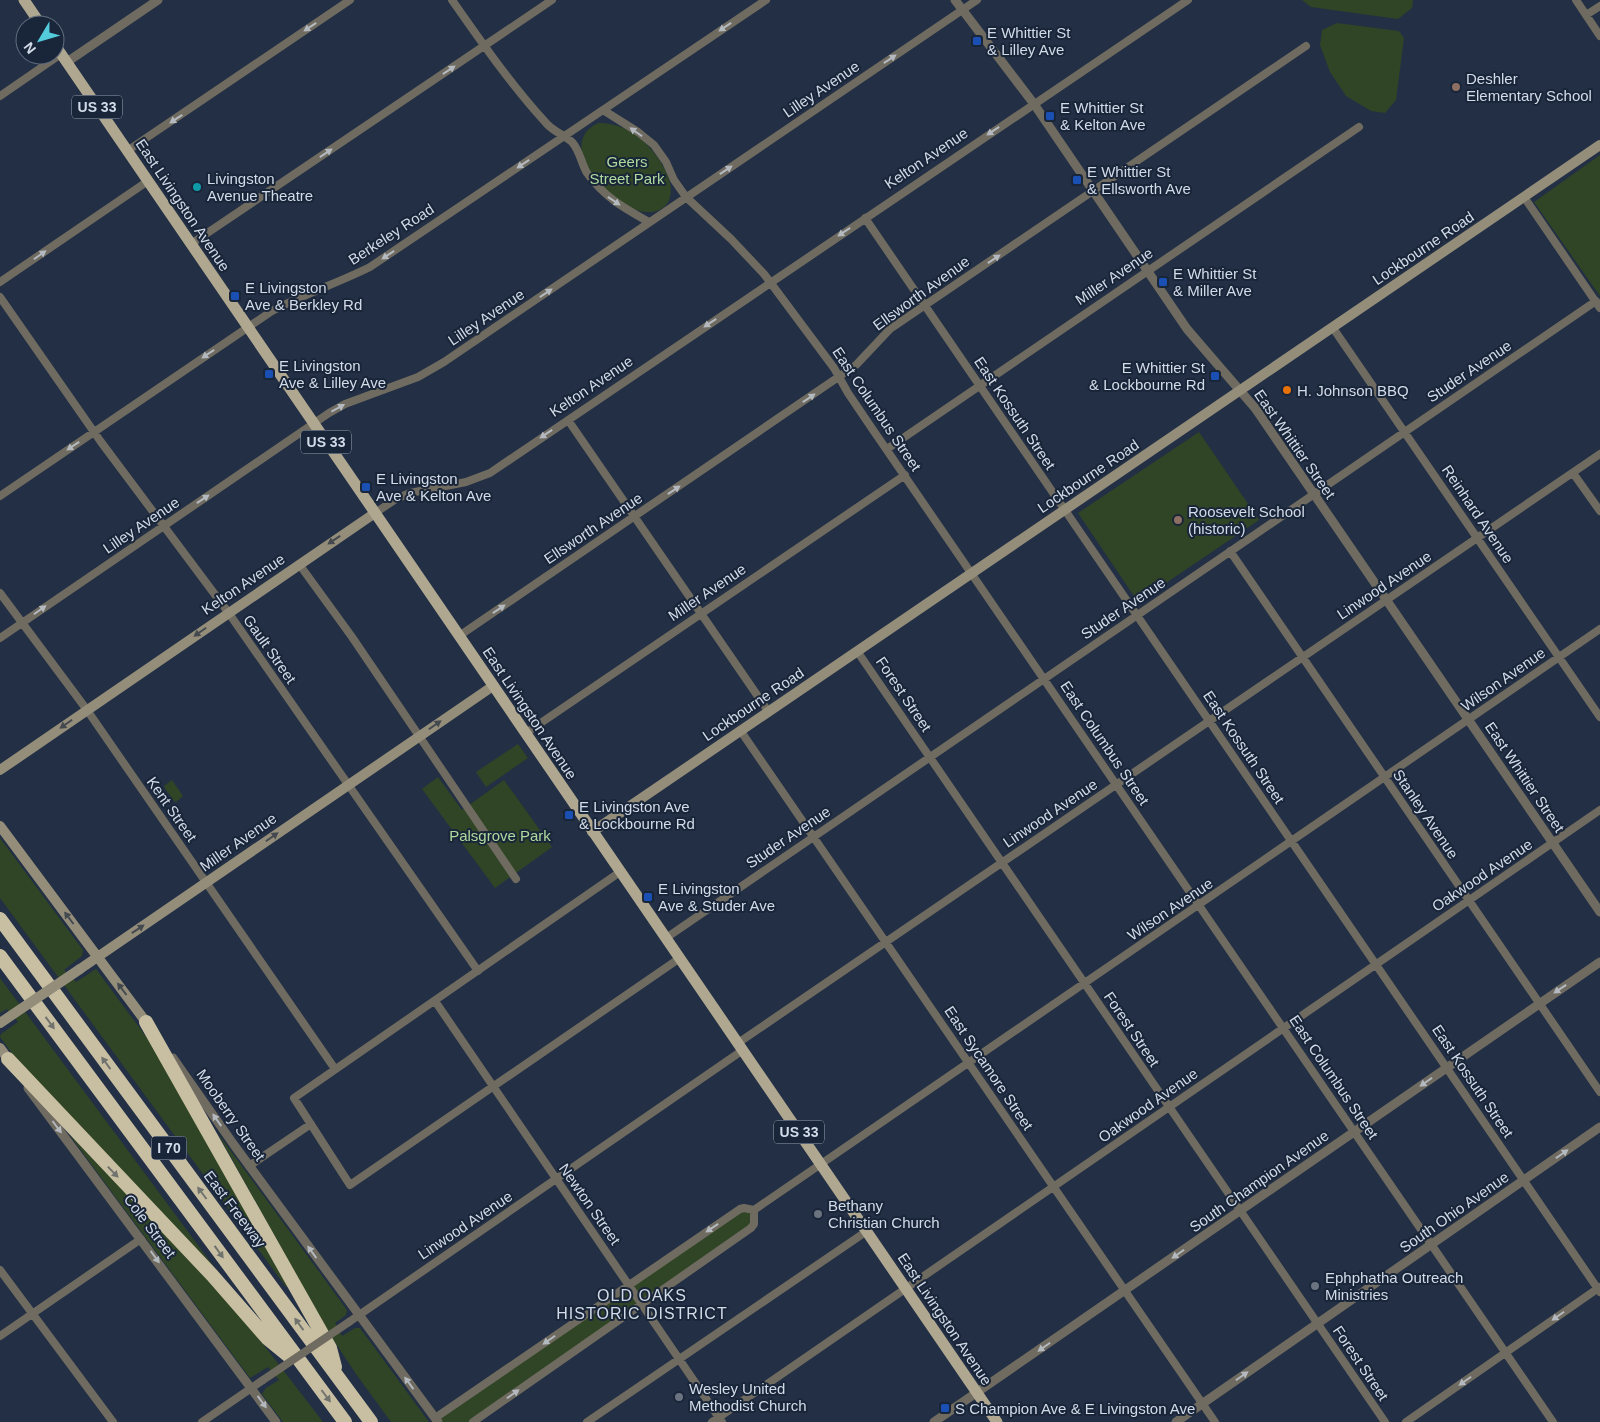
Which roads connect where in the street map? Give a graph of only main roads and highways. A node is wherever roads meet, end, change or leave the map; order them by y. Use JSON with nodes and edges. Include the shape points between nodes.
{"nodes":[{"id":1,"x":24,"y":0,"type":"edge"},
{"id":2,"x":34,"y":15,"type":"edge"},
{"id":3,"x":65,"y":60,"type":"edge"},
{"id":4,"x":1600,"y":145,"type":"edge"},
{"id":5,"x":375,"y":513,"type":"junction"},
{"id":6,"x":493,"y":686,"type":"junction"},
{"id":7,"x":0,"y":770,"type":"edge"},
{"id":8,"x":0,"y":826,"type":"edge"},
{"id":9,"x":592,"y":832,"type":"junction"},
{"id":10,"x":0,"y":919,"type":"edge"},
{"id":11,"x":0,"y":956,"type":"edge"},
{"id":12,"x":98,"y":957,"type":"junction"},
{"id":13,"x":146,"y":1022,"type":"joint"},
{"id":14,"x":0,"y":1023,"type":"edge"},
{"id":15,"x":0,"y":1048,"type":"edge"},
{"id":16,"x":8,"y":1059,"type":"joint"},
{"id":17,"x":306,"y":1371,"type":"junction"},
{"id":18,"x":338,"y":1377,"type":"junction"},
{"id":19,"x":345,"y":1422,"type":"edge"},
{"id":20,"x":371,"y":1422,"type":"edge"},
{"id":21,"x":997,"y":1422,"type":"edge"}],
"edges":[{"from":1,"to":2,"type":"main road"},
{"from":3,"to":5,"type":"main road","name":"East Livingston Avenue","number":"US 33"},
{"from":4,"to":9,"type":"main road","name":"Lockbourne Road"},
{"from":5,"to":6,"type":"main road","name":"East Livingston Avenue","number":"US 33"},
{"from":5,"to":7,"type":"main road","name":"Kelton Avenue","one_way":true},
{"from":6,"to":9,"type":"main road","name":"East Livingston Avenue","number":"US 33"},
{"from":12,"to":6,"type":"main road","name":"Miller Avenue","one_way":true},
{"from":12,"to":8,"type":"main road","name":"Mooberry Street","one_way":true},
{"from":9,"to":21,"type":"main road","name":"East Livingston Avenue","number":"US 33"},
{"from":18,"to":10,"type":"highway","name":"East Freeway","number":"I 70","one_way":true},
{"from":11,"to":17,"type":"highway","number":"I 70","one_way":true},
{"from":13,"to":12,"type":"main road","name":"Mooberry Street","one_way":true},
{"from":12,"to":14,"type":"main road","name":"Miller Avenue","bridge":true},
{"from":13,"to":18,"type":"highway","via":[[330,1348]]},
{"from":15,"to":16,"type":"main road","name":"Cole Street"},
{"from":16,"to":17,"type":"highway","one_way":true,"via":[[212,1275],[267,1338]]},
{"from":17,"to":19,"type":"highway","number":"I 70","one_way":true},
{"from":18,"to":20,"type":"highway","name":"East Freeway","number":"I 70"}]}
